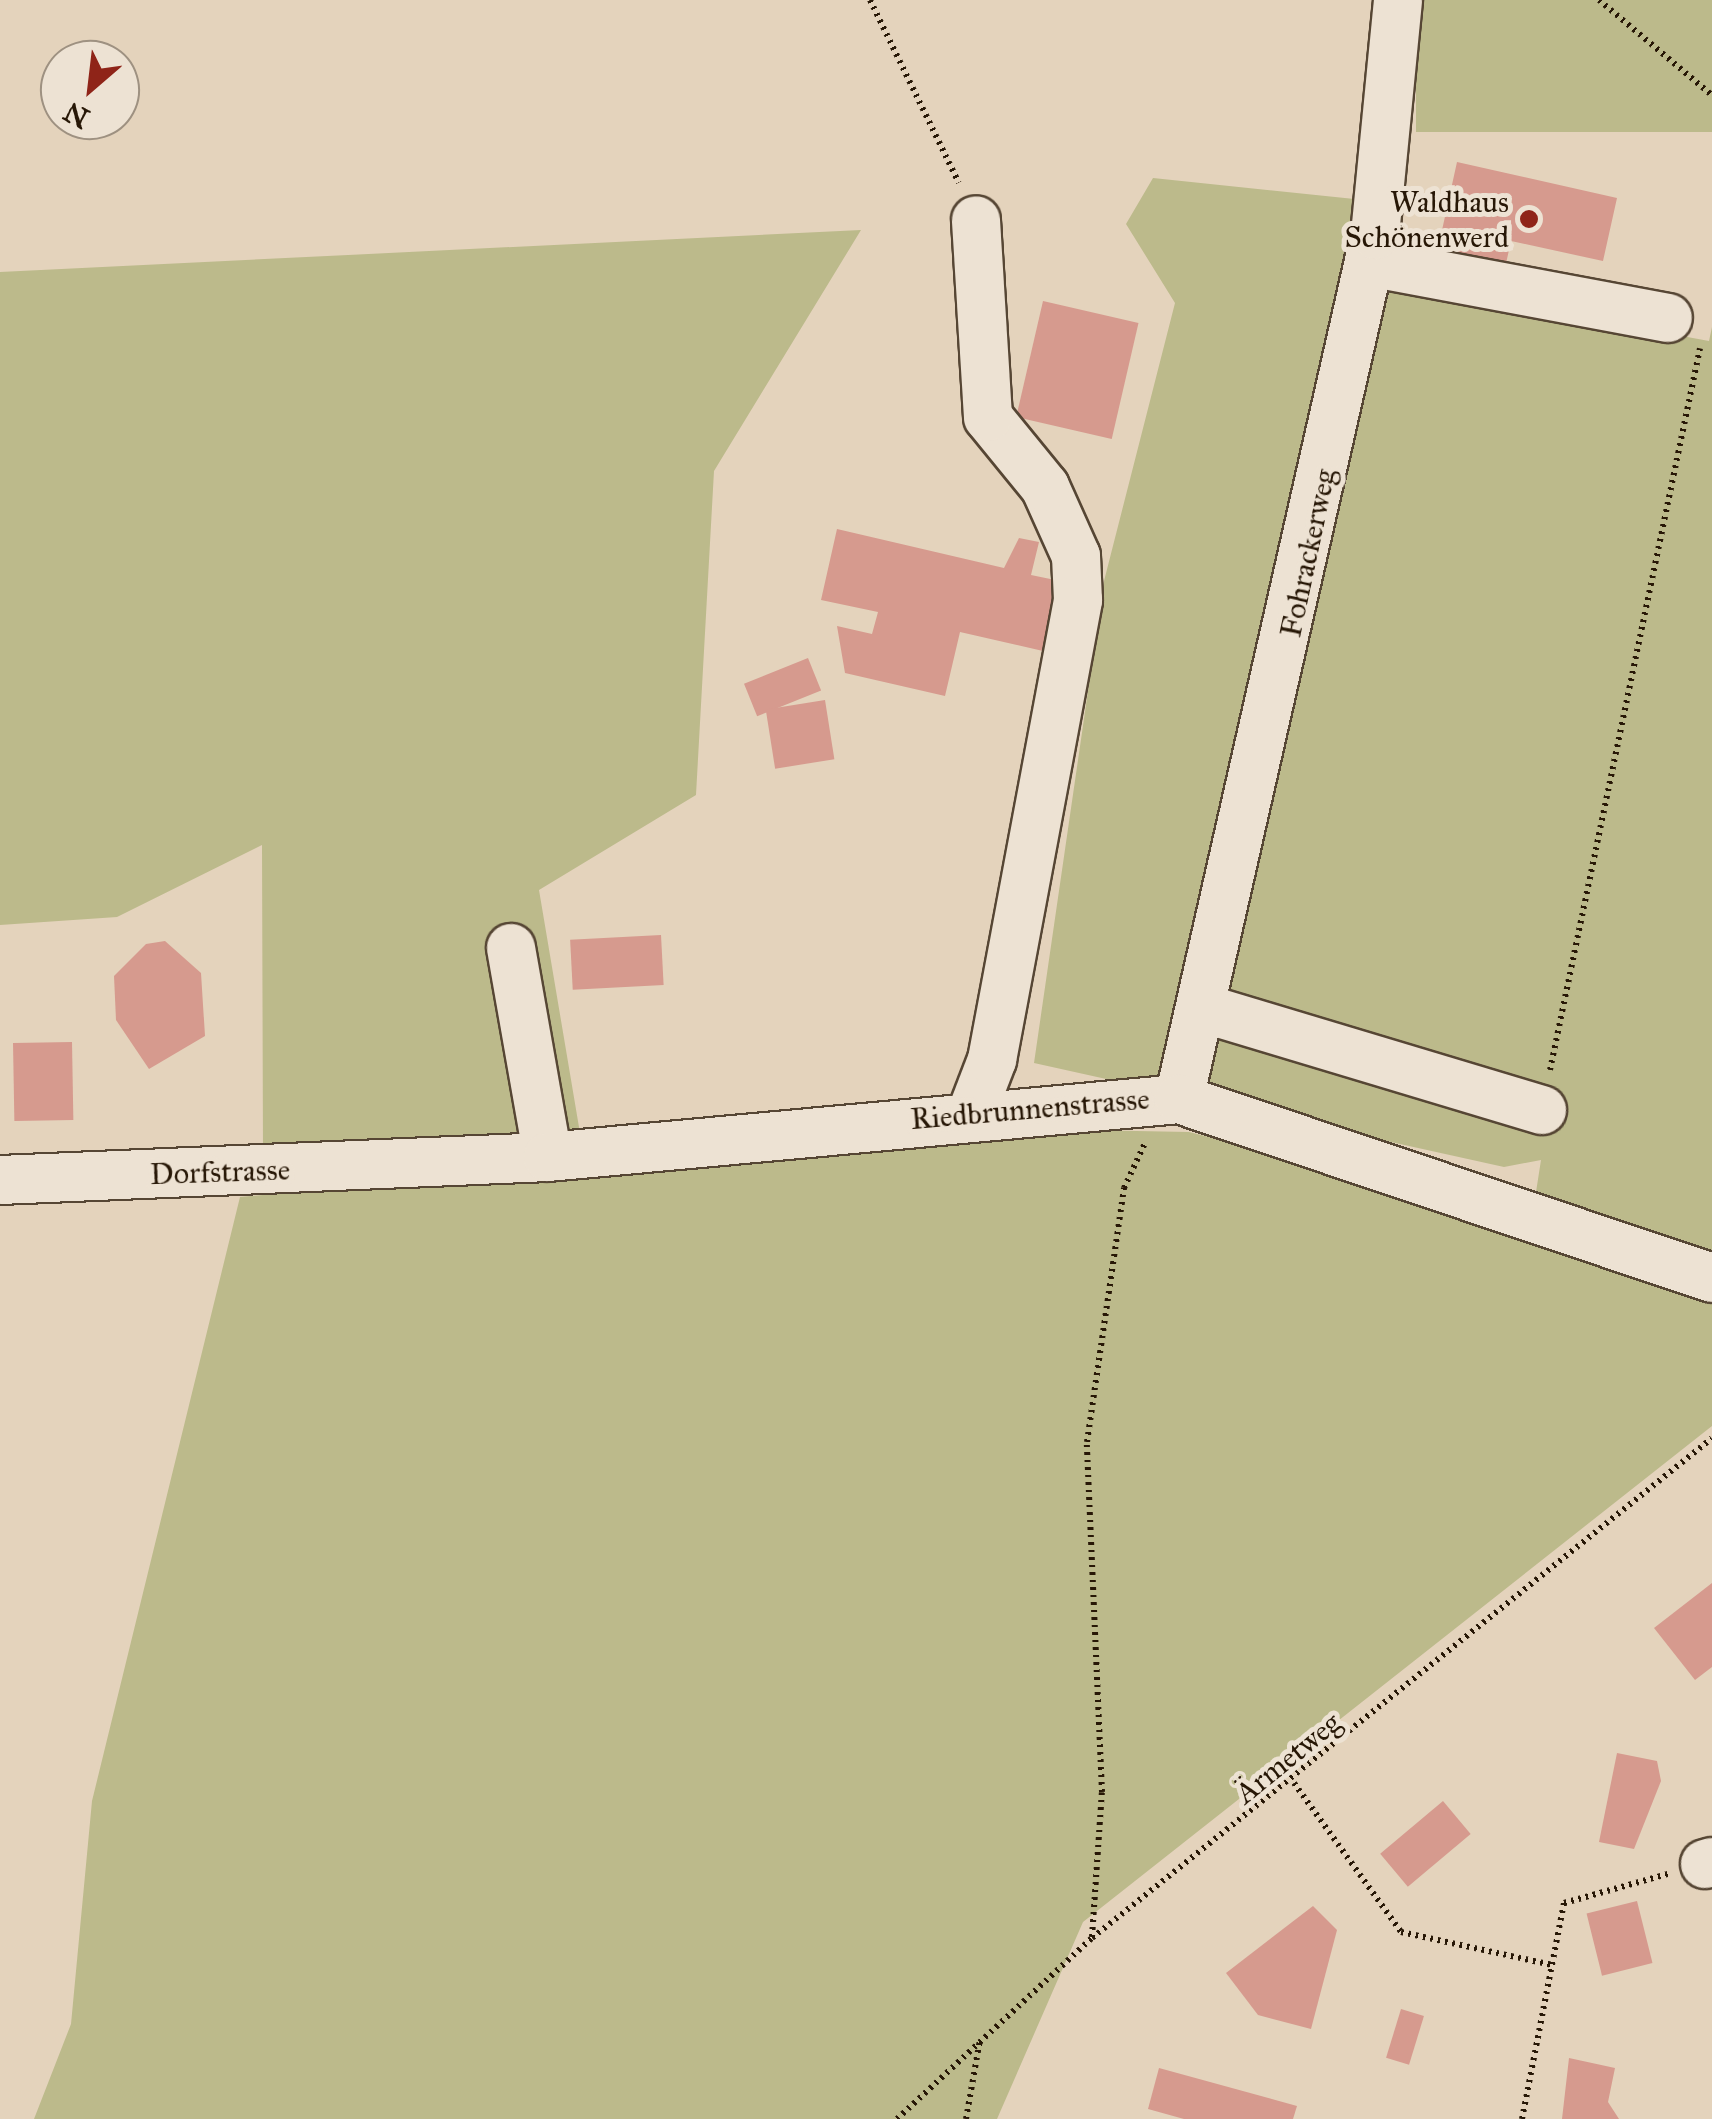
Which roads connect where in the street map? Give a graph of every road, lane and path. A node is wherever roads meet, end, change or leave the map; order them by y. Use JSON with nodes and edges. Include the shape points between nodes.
{"nodes":[{"id":1,"x":870,"y":0,"type":"edge"},
{"id":2,"x":1398,"y":0,"type":"edge"},
{"id":3,"x":1599,"y":0,"type":"edge"},
{"id":4,"x":1712,"y":95,"type":"edge"},
{"id":5,"x":976,"y":220,"type":"joint"},
{"id":6,"x":1370,"y":262,"type":"junction"},
{"id":7,"x":1668,"y":318,"type":"joint"},
{"id":8,"x":511,"y":948,"type":"dead end"},
{"id":9,"x":1202,"y":1008,"type":"junction"},
{"id":10,"x":1172,"y":1099,"type":"junction"},
{"id":11,"x":1542,"y":1110,"type":"joint"},
{"id":12,"x":972,"y":1112,"type":"junction"},
{"id":13,"x":548,"y":1158,"type":"junction"},
{"id":14,"x":441,"y":1165,"type":"joint"},
{"id":15,"x":0,"y":1180,"type":"edge"},
{"id":16,"x":1712,"y":1278,"type":"edge"},
{"id":17,"x":1712,"y":1438,"type":"edge"},
{"id":18,"x":1294,"y":1783,"type":"junction"},
{"id":19,"x":1709,"y":1863,"type":"edge"},
{"id":20,"x":1092,"y":1938,"type":"junction"},
{"id":21,"x":1552,"y":1965,"type":"junction"},
{"id":22,"x":980,"y":2039,"type":"junction"},
{"id":23,"x":898,"y":2119,"type":"edge"},
{"id":24,"x":966,"y":2119,"type":"edge"},
{"id":25,"x":1522,"y":2119,"type":"edge"}],
"edges":[{"from":1,"to":5,"type":"path"},
{"from":2,"to":6,"type":"street","name":"Fohrackerweg"},
{"from":3,"to":4,"type":"path"},
{"from":5,"to":12,"type":"street","via":[[988,417],[1045,487],[1076,556],[1078,600],[992,1060]]},
{"from":6,"to":7,"type":"street"},
{"from":6,"to":9,"type":"street","name":"Fohrackerweg"},
{"from":7,"to":11,"type":"path","via":[[1699,333],[1702,370]]},
{"from":8,"to":13,"type":"street"},
{"from":9,"to":10,"type":"street","name":"Fohrackerweg"},
{"from":9,"to":11,"type":"street"},
{"from":10,"to":12,"type":"street","name":"Riedbrunnenstrasse"},
{"from":10,"to":16,"type":"street","name":"Riedbrunnenstrasse"},
{"from":10,"to":20,"type":"path","via":[[1124,1188],[1087,1442],[1102,1792]]},
{"from":12,"to":13,"type":"street","name":"Riedbrunnenstrasse"},
{"from":13,"to":14,"type":"street","name":"Riedbrunnenstrasse"},
{"from":14,"to":15,"type":"street","name":"Dorfstrasse"},
{"from":17,"to":18,"type":"path","name":"Ärmetweg"},
{"from":18,"to":20,"type":"path","name":"Ärmetweg"},
{"from":18,"to":21,"type":"path","via":[[1401,1932]]},
{"from":19,"to":21,"type":"path","via":[[1564,1903]]},
{"from":20,"to":22,"type":"path","name":"Ärmetweg"},
{"from":21,"to":25,"type":"path"},
{"from":22,"to":23,"type":"path","name":"Ärmetweg"},
{"from":22,"to":24,"type":"path"}]}
